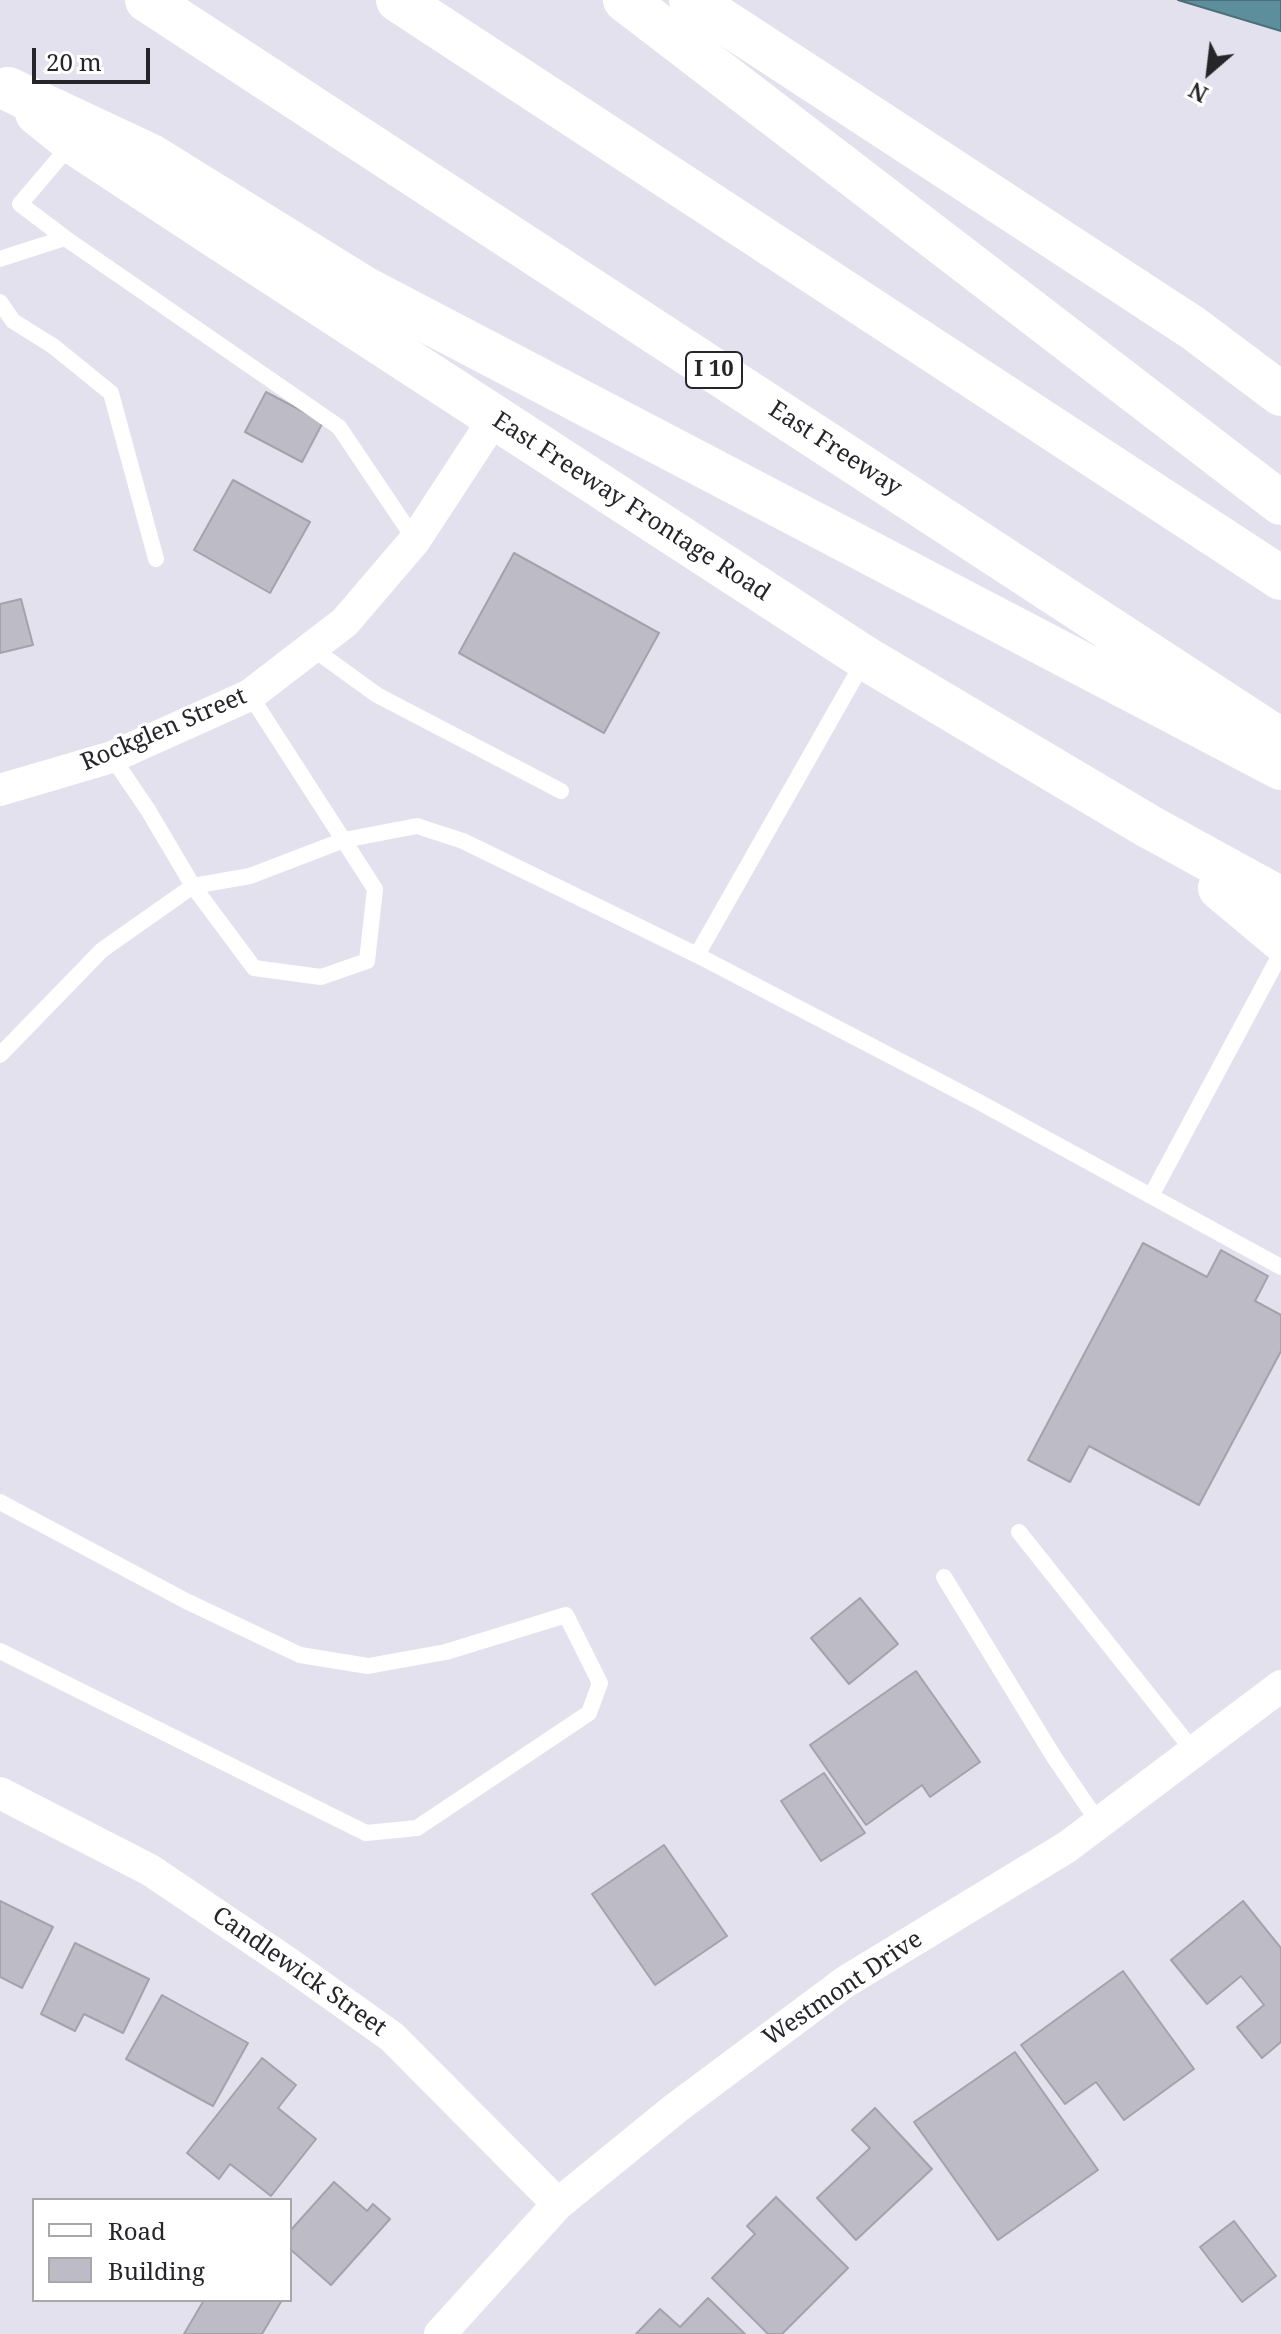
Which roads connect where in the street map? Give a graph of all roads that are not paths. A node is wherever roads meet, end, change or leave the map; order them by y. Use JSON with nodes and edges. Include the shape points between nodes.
{"nodes":[{"id":1,"x":147,"y":0,"type":"edge"},
{"id":2,"x":398,"y":0,"type":"edge"},
{"id":3,"x":625,"y":0,"type":"edge"},
{"id":4,"x":691,"y":0,"type":"edge"},
{"id":5,"x":4,"y":87,"type":"edge"},
{"id":6,"x":73,"y":142,"type":"junction"},
{"id":7,"x":65,"y":238,"type":"junction"},
{"id":8,"x":0,"y":259,"type":"edge"},
{"id":9,"x":0,"y":302,"type":"edge"},
{"id":10,"x":1281,"y":394,"type":"edge"},
{"id":11,"x":494,"y":419,"type":"junction"},
{"id":12,"x":1281,"y":503,"type":"edge"},
{"id":13,"x":415,"y":540,"type":"junction"},
{"id":14,"x":156,"y":559,"type":"dead end"},
{"id":15,"x":1281,"y":578,"type":"edge"},
{"id":16,"x":312,"y":648,"type":"junction"},
{"id":17,"x":865,"y":658,"type":"junction"},
{"id":18,"x":250,"y":695,"type":"junction"},
{"id":19,"x":1281,"y":740,"type":"edge"},
{"id":20,"x":112,"y":757,"type":"junction"},
{"id":21,"x":1281,"y":768,"type":"edge"},
{"id":22,"x":0,"y":790,"type":"edge"},
{"id":23,"x":561,"y":791,"type":"dead end"},
{"id":24,"x":1148,"y":826,"type":"junction"},
{"id":25,"x":344,"y":840,"type":"junction"},
{"id":26,"x":193,"y":886,"type":"junction"},
{"id":27,"x":1281,"y":899,"type":"edge"},
{"id":28,"x":1281,"y":939,"type":"edge"},
{"id":29,"x":1281,"y":953,"type":"edge"},
{"id":30,"x":697,"y":955,"type":"junction"},
{"id":31,"x":0,"y":1055,"type":"edge"},
{"id":32,"x":1151,"y":1196,"type":"junction"},
{"id":33,"x":1281,"y":1267,"type":"edge"},
{"id":34,"x":0,"y":1502,"type":"edge"},
{"id":35,"x":1019,"y":1532,"type":"dead end"},
{"id":36,"x":944,"y":1577,"type":"dead end"},
{"id":37,"x":0,"y":1651,"type":"edge"},
{"id":38,"x":1281,"y":1686,"type":"edge"},
{"id":39,"x":1195,"y":1753,"type":"junction"},
{"id":40,"x":0,"y":1793,"type":"edge"},
{"id":41,"x":1099,"y":1823,"type":"junction"},
{"id":42,"x":558,"y":2204,"type":"junction"},
{"id":43,"x":440,"y":2334,"type":"edge"}],
"edges":[{"from":1,"to":19,"type":"main road","name":"East Freeway","number":"I 10"},
{"from":2,"to":15,"type":"main road"},
{"from":3,"to":12,"type":"main road"},
{"from":4,"to":10,"type":"main road","via":[[1193,328]]},
{"from":5,"to":6,"type":"main road","name":"East Freeway Frontage Road"},
{"from":5,"to":21,"type":"main road","via":[[151,156],[364,288]]},
{"from":6,"to":7,"type":"lane","via":[[20,204]]},
{"from":6,"to":11,"type":"main road","name":"East Freeway Frontage Road"},
{"from":7,"to":8,"type":"lane"},
{"from":7,"to":13,"type":"lane","via":[[339,427]]},
{"from":9,"to":14,"type":"lane","via":[[13,321],[111,393]]},
{"from":11,"to":13,"type":"street","name":"Rockglen Street"},
{"from":11,"to":17,"type":"main road","name":"East Freeway Frontage Road"},
{"from":13,"to":16,"type":"street","name":"Rockglen Street","via":[[345,622]]},
{"from":16,"to":18,"type":"street","name":"Rockglen Street"},
{"from":16,"to":23,"type":"lane","via":[[377,695]]},
{"from":17,"to":24,"type":"main road","name":"East Freeway Frontage Road"},
{"from":17,"to":30,"type":"lane"},
{"from":18,"to":20,"type":"street","name":"Rockglen Street"},
{"from":18,"to":25,"type":"lane"},
{"from":20,"to":22,"type":"street","name":"Rockglen Street"},
{"from":20,"to":26,"type":"lane"},
{"from":24,"to":27,"type":"main road","name":"East Freeway Frontage Road"},
{"from":24,"to":28,"type":"main road"},
{"from":25,"to":26,"type":"lane","via":[[250,876]]},
{"from":25,"to":26,"type":"lane","via":[[375,889],[367,961],[321,977],[254,968]]},
{"from":25,"to":30,"type":"lane","via":[[417,826],[463,841]]},
{"from":26,"to":31,"type":"lane","via":[[102,950]]},
{"from":29,"to":32,"type":"lane"},
{"from":30,"to":32,"type":"lane"},
{"from":32,"to":33,"type":"lane"},
{"from":34,"to":37,"type":"lane","via":[[300,1655],[368,1666],[446,1652],[566,1615],[600,1683],[589,1713],[417,1828],[366,1833]]},
{"from":35,"to":39,"type":"lane"},
{"from":36,"to":41,"type":"lane"},
{"from":38,"to":39,"type":"street","name":"Westmont Drive"},
{"from":39,"to":41,"type":"street","name":"Westmont Drive"},
{"from":40,"to":42,"type":"street","name":"Candlewick Street","via":[[150,1870],[392,2037]]},
{"from":41,"to":42,"type":"street","name":"Westmont Drive","via":[[845,1982]]},
{"from":42,"to":43,"type":"street","name":"Westmont Drive"}]}
